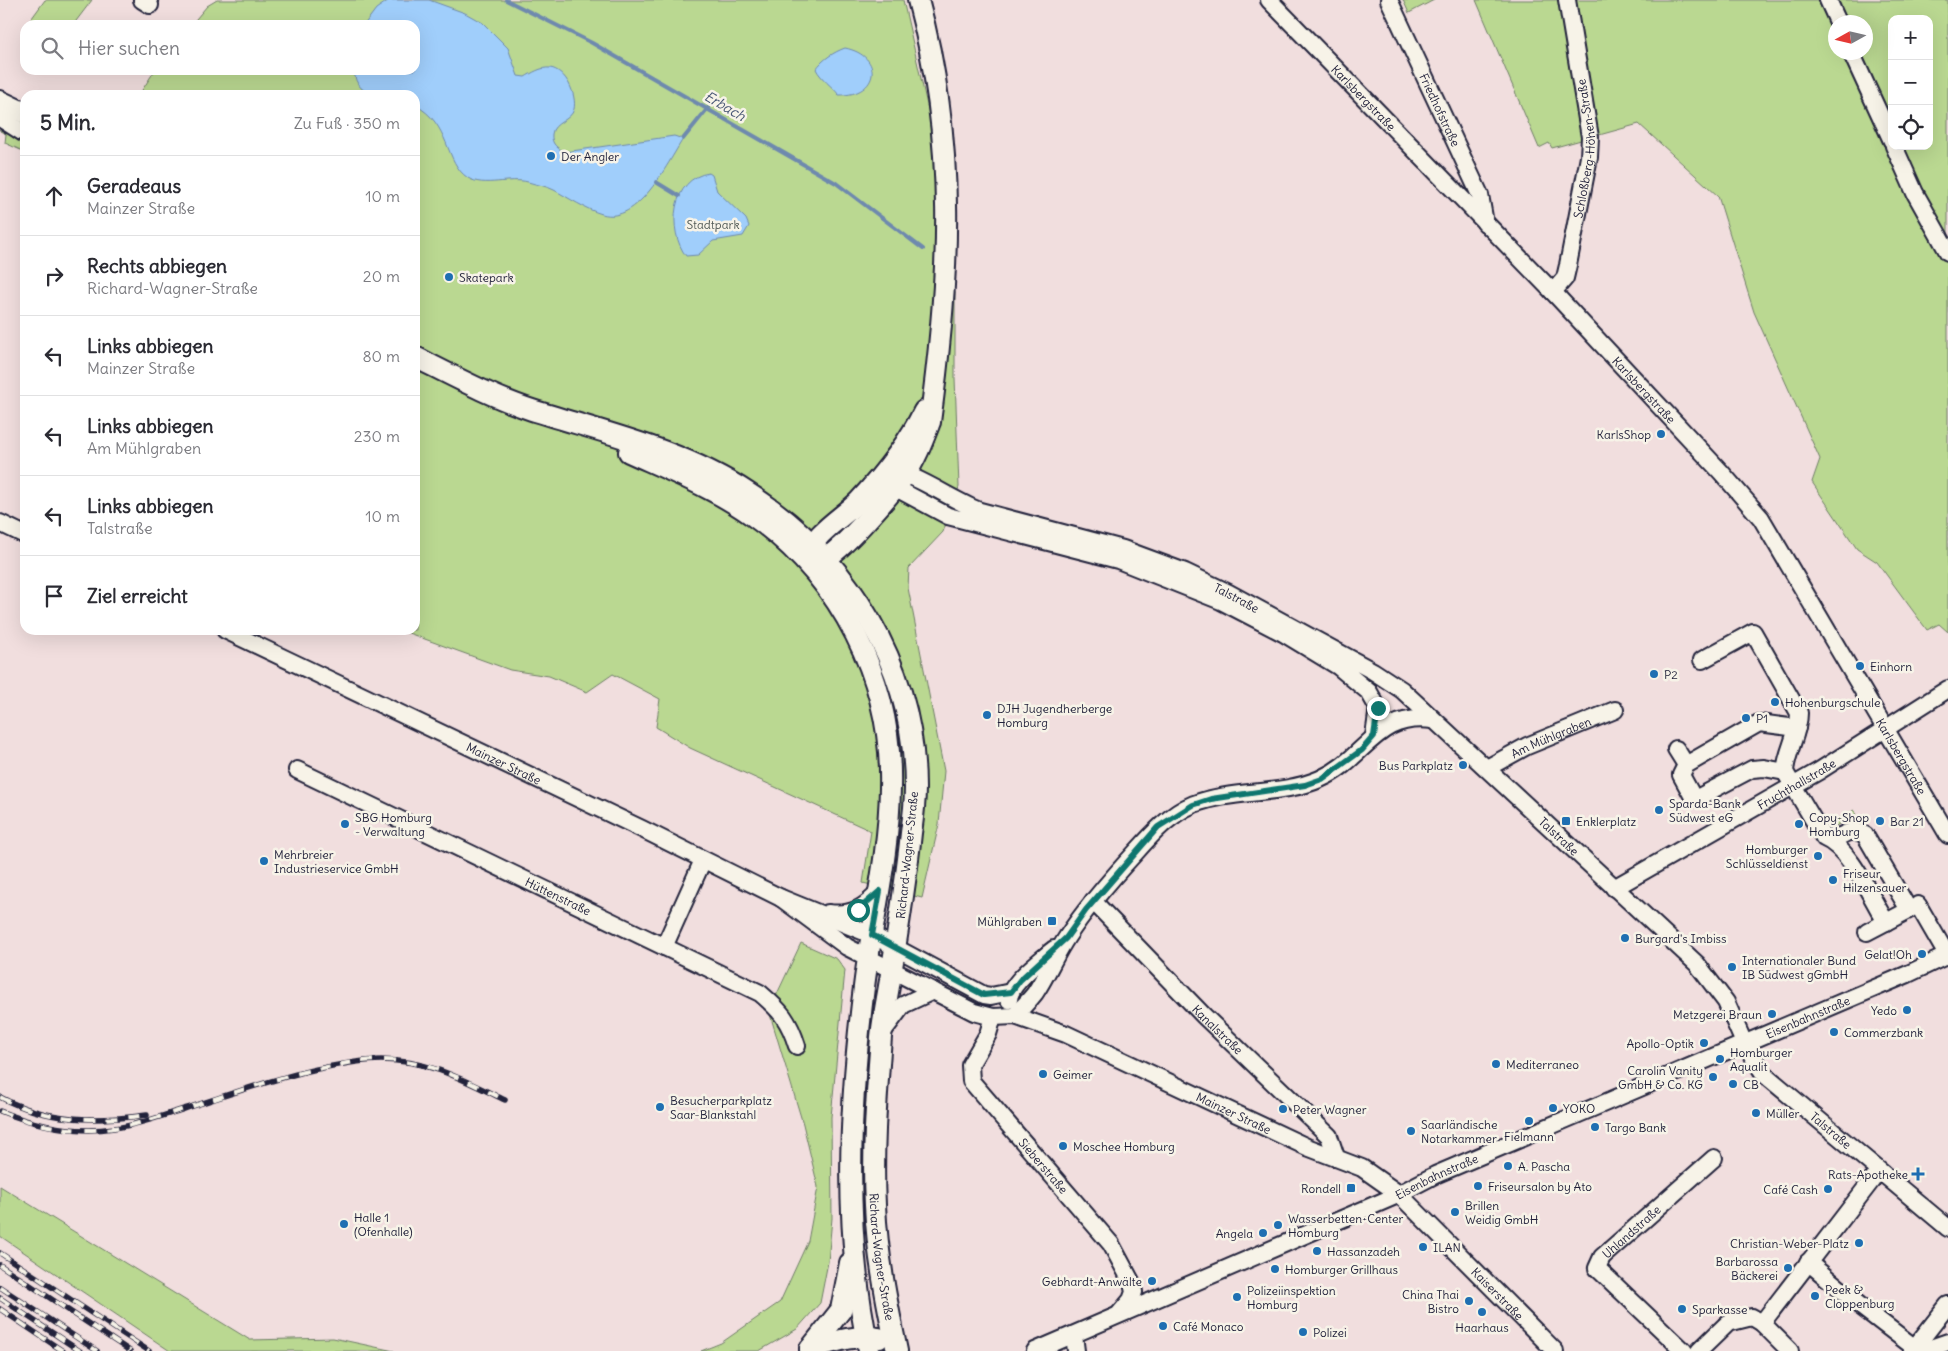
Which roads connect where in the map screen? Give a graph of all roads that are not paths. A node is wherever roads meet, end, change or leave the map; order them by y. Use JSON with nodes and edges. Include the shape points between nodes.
{"nodes":[{"id":1,"x":918,"y":0,"type":"edge"},
{"id":2,"x":1269,"y":0,"type":"edge"},
{"id":3,"x":1388,"y":0,"type":"edge"},
{"id":4,"x":1567,"y":0,"type":"edge"},
{"id":5,"x":1828,"y":0,"type":"edge"},
{"id":6,"x":1835,"y":15,"type":"edge"},
{"id":7,"x":1855,"y":60,"type":"edge"},
{"id":8,"x":0,"y":101,"type":"edge"},
{"id":9,"x":20,"y":110,"type":"edge"},
{"id":10,"x":0,"y":118,"type":"edge"},
{"id":11,"x":20,"y":131,"type":"edge"},
{"id":12,"x":1888,"y":133,"type":"edge"},
{"id":13,"x":1896,"y":150,"type":"edge"},
{"id":14,"x":1485,"y":223,"type":"junction"},
{"id":15,"x":1943,"y":233,"type":"edge"},
{"id":16,"x":1948,"y":252,"type":"edge"},
{"id":17,"x":1553,"y":292,"type":"junction"},
{"id":18,"x":420,"y":359,"type":"edge"},
{"id":19,"x":895,"y":477,"type":"junction"},
{"id":20,"x":0,"y":523,"type":"edge"},
{"id":21,"x":20,"y":533,"type":"edge"},
{"id":22,"x":814,"y":554,"type":"junction"},
{"id":23,"x":235,"y":635,"type":"edge"},
{"id":24,"x":1702,"y":660,"type":"dead end"},
{"id":25,"x":1948,"y":689,"type":"edge"},
{"id":26,"x":1615,"y":710,"type":"dead end"},
{"id":27,"x":1433,"y":720,"type":"junction"},
{"id":28,"x":1797,"y":728,"type":"junction"},
{"id":29,"x":1885,"y":729,"type":"junction"},
{"id":30,"x":1374,"y":736,"type":"junction"},
{"id":31,"x":1676,"y":749,"type":"dead end"},
{"id":32,"x":1686,"y":765,"type":"junction"},
{"id":33,"x":1487,"y":768,"type":"junction"},
{"id":34,"x":296,"y":770,"type":"dead end"},
{"id":35,"x":1789,"y":779,"type":"junction"},
{"id":36,"x":1948,"y":835,"type":"edge"},
{"id":37,"x":1832,"y":841,"type":"junction"},
{"id":38,"x":703,"y":860,"type":"junction"},
{"id":39,"x":1614,"y":888,"type":"junction"},
{"id":40,"x":880,"y":891,"type":"junction"},
{"id":41,"x":780,"y":898,"type":"junction"},
{"id":42,"x":1093,"y":901,"type":"junction"},
{"id":43,"x":1918,"y":905,"type":"dead end"},
{"id":44,"x":820,"y":912,"type":"junction"},
{"id":45,"x":1886,"y":922,"type":"junction"},
{"id":46,"x":1867,"y":932,"type":"dead end"},
{"id":47,"x":872,"y":935,"type":"junction"},
{"id":48,"x":1066,"y":938,"type":"junction"},
{"id":49,"x":664,"y":947,"type":"junction"},
{"id":50,"x":896,"y":947,"type":"junction"},
{"id":51,"x":1948,"y":955,"type":"edge"},
{"id":52,"x":868,"y":959,"type":"junction"},
{"id":53,"x":892,"y":972,"type":"junction"},
{"id":54,"x":933,"y":992,"type":"junction"},
{"id":55,"x":1011,"y":992,"type":"junction"},
{"id":56,"x":1020,"y":1010,"type":"junction"},
{"id":57,"x":993,"y":1017,"type":"junction"},
{"id":58,"x":882,"y":1034,"type":"junction"},
{"id":59,"x":1744,"y":1043,"type":"junction"},
{"id":60,"x":797,"y":1046,"type":"dead end"},
{"id":61,"x":1336,"y":1158,"type":"junction"},
{"id":62,"x":1714,"y":1158,"type":"dead end"},
{"id":63,"x":1872,"y":1180,"type":"dead end"},
{"id":64,"x":1399,"y":1194,"type":"junction"},
{"id":65,"x":1948,"y":1228,"type":"edge"},
{"id":66,"x":854,"y":1238,"type":"junction"},
{"id":67,"x":1808,"y":1262,"type":"junction"},
{"id":68,"x":1948,"y":1305,"type":"edge"},
{"id":69,"x":1120,"y":1313,"type":"junction"},
{"id":70,"x":1762,"y":1323,"type":"junction"},
{"id":71,"x":1074,"y":1335,"type":"junction"},
{"id":72,"x":1948,"y":1342,"type":"edge"},
{"id":73,"x":870,"y":1346,"type":"edge"},
{"id":74,"x":900,"y":1348,"type":"edge"},
{"id":75,"x":808,"y":1350,"type":"edge"},
{"id":76,"x":1916,"y":1350,"type":"edge"},
{"id":77,"x":1036,"y":1351,"type":"edge"},
{"id":78,"x":1076,"y":1351,"type":"edge"},
{"id":79,"x":1555,"y":1351,"type":"edge"},
{"id":80,"x":1684,"y":1351,"type":"edge"},
{"id":81,"x":1699,"y":1351,"type":"edge"},
{"id":82,"x":1790,"y":1351,"type":"edge"}],
"edges":[{"from":1,"to":19,"type":"main road","via":[[939,93],[947,183],[947,249],[934,389]]},
{"from":2,"to":14,"type":"street","name":"Karlsbergstraße"},
{"from":3,"to":14,"type":"street","name":"Friedhofstraße","via":[[1480,195]]},
{"from":4,"to":17,"type":"street","name":"Schloßberg-Höhen-Straße","via":[[1588,115],[1589,157],[1565,278]]},
{"from":5,"to":6,"type":"street"},
{"from":7,"to":12,"type":"street"},
{"from":8,"to":9,"type":"main road"},
{"from":10,"to":11,"type":"street"},
{"from":13,"to":15,"type":"street"},
{"from":14,"to":17,"type":"street","name":"Karlsbergstraße"},
{"from":15,"to":16,"type":"street"},
{"from":17,"to":29,"type":"street","name":"Karlsbergstraße","via":[[1761,518]]},
{"from":18,"to":22,"type":"main road","via":[[684,476]]},
{"from":19,"to":22,"type":"main road"},
{"from":19,"to":27,"type":"street","name":"Talstraße","via":[[980,511],[1123,548],[1185,572],[1373,671],[1415,701]]},
{"from":19,"to":30,"type":"street","name":"Talstraße","via":[[948,516],[1118,560],[1228,605],[1338,667],[1369,692],[1378,708]]},
{"from":20,"to":21,"type":"street"},
{"from":22,"to":40,"type":"main road","name":"Richard-Wagner-Straße","via":[[848,618],[874,678],[884,711],[890,789]]},
{"from":22,"to":50,"type":"main road","name":"Richard-Wagner-Straße","via":[[855,595],[872,624],[907,715],[915,790]]},
{"from":23,"to":38,"type":"street","name":"Mainzer Straße"},
{"from":24,"to":28,"type":"street","via":[[1753,632],[1796,704],[1799,713]]},
{"from":25,"to":29,"type":"street","name":"Fruchthallstraße"},
{"from":26,"to":33,"type":"street","name":"Am Mühlgraben","via":[[1527,746]]},
{"from":27,"to":30,"type":"street","via":[[1399,721]]},
{"from":27,"to":33,"type":"street","name":"Talstraße"},
{"from":28,"to":32,"type":"street","via":[[1759,723]]},
{"from":28,"to":35,"type":"street","via":[[1786,764]]},
{"from":29,"to":35,"type":"street","name":"Fruchthallstraße"},
{"from":29,"to":36,"type":"street","name":"Karlsbergstraße"},
{"from":30,"to":42,"type":"street","via":[[1362,750],[1322,779],[1305,785],[1211,799],[1176,814],[1158,827]]},
{"from":31,"to":32,"type":"street"},
{"from":32,"to":35,"type":"street","via":[[1681,775],[1693,797],[1698,798],[1752,769],[1764,768]]},
{"from":33,"to":39,"type":"street","name":"Talstraße"},
{"from":34,"to":49,"type":"street","name":"Hüttenstraße"},
{"from":35,"to":37,"type":"street","via":[[1824,838]]},
{"from":35,"to":39,"type":"street","name":"Fruchthallstraße"},
{"from":37,"to":45,"type":"street","via":[[1847,856]]},
{"from":37,"to":45,"type":"street","via":[[1851,831],[1859,830],[1865,835],[1909,910]]},
{"from":38,"to":41,"type":"street","name":"Mainzer Straße"},
{"from":38,"to":49,"type":"street"},
{"from":39,"to":59,"type":"street","name":"Talstraße","via":[[1697,964],[1716,986]]},
{"from":40,"to":44,"type":"street","name":"Mainzer Straße","via":[[858,910],[839,914]]},
{"from":40,"to":47,"type":"main road","name":"Richard-Wagner-Straße"},
{"from":41,"to":44,"type":"street","name":"Mainzer Straße"},
{"from":41,"to":52,"type":"street","name":"Mainzer Straße","via":[[839,942]]},
{"from":42,"to":48,"type":"street"},
{"from":42,"to":61,"type":"street","name":"Kanalstraße","via":[[1204,1016],[1329,1136]]},
{"from":43,"to":51,"type":"street"},
{"from":44,"to":47,"type":"street","name":"Mainzer Straße"},
{"from":45,"to":46,"type":"street"},
{"from":47,"to":50,"type":"street","name":"Mainzer Straße"},
{"from":47,"to":52,"type":"main road","name":"Richard-Wagner-Straße"},
{"from":48,"to":55,"type":"street"},
{"from":48,"to":56,"type":"street","via":[[1035,992]]},
{"from":49,"to":60,"type":"street","name":"Hüttenstraße","via":[[760,994],[779,1009],[790,1024]]},
{"from":50,"to":53,"type":"main road","name":"Richard-Wagner-Straße"},
{"from":50,"to":55,"type":"street","name":"Mainzer Straße","via":[[984,995]]},
{"from":51,"to":59,"type":"street","name":"Eisenbahnstraße"},
{"from":52,"to":53,"type":"street","name":"Mainzer Straße"},
{"from":52,"to":66,"type":"main road","name":"Richard-Wagner-Straße","via":[[851,1128]]},
{"from":53,"to":54,"type":"street","name":"Mainzer Straße"},
{"from":53,"to":58,"type":"main road","name":"Richard-Wagner-Straße"},
{"from":54,"to":57,"type":"street","name":"Mainzer Straße","via":[[974,1012]]},
{"from":54,"to":58,"type":"street","via":[[903,1005]]},
{"from":55,"to":56,"type":"street","via":[[1009,1007]]},
{"from":56,"to":57,"type":"street","name":"Mainzer Straße"},
{"from":56,"to":61,"type":"street","name":"Mainzer Straße"},
{"from":57,"to":69,"type":"street","name":"Sieberstraße","via":[[988,1034],[970,1065],[972,1081],[1118,1255],[1134,1292]]},
{"from":58,"to":74,"type":"main road","name":"Richard-Wagner-Straße","via":[[875,1206],[890,1323]]},
{"from":59,"to":64,"type":"street","name":"Eisenbahnstraße","via":[[1435,1175]]},
{"from":59,"to":65,"type":"street","name":"Talstraße","via":[[1764,1074]]},
{"from":61,"to":64,"type":"street","name":"Mainzer Straße","via":[[1362,1168]]},
{"from":62,"to":80,"type":"street","name":"Uhlandstraße","via":[[1602,1257],[1597,1268]]},
{"from":63,"to":67,"type":"street"},
{"from":64,"to":69,"type":"street","name":"Eisenbahnstraße"},
{"from":64,"to":79,"type":"street","name":"Kaiserstraße"},
{"from":66,"to":73,"type":"main road","name":"Richard-Wagner-Straße"},
{"from":66,"to":75,"type":"main road","via":[[841,1310]]},
{"from":67,"to":70,"type":"street"},
{"from":67,"to":76,"type":"street"},
{"from":68,"to":76,"type":"street"},
{"from":69,"to":71,"type":"street","name":"Eisenbahnstraße"},
{"from":70,"to":81,"type":"street","via":[[1752,1317],[1728,1323]]},
{"from":70,"to":82,"type":"street"},
{"from":71,"to":77,"type":"street","name":"Eisenbahnstraße"},
{"from":71,"to":78,"type":"street"},
{"from":72,"to":76,"type":"street"},
{"from":73,"to":74,"type":"main road"},
{"from":73,"to":75,"type":"main road"}]}
